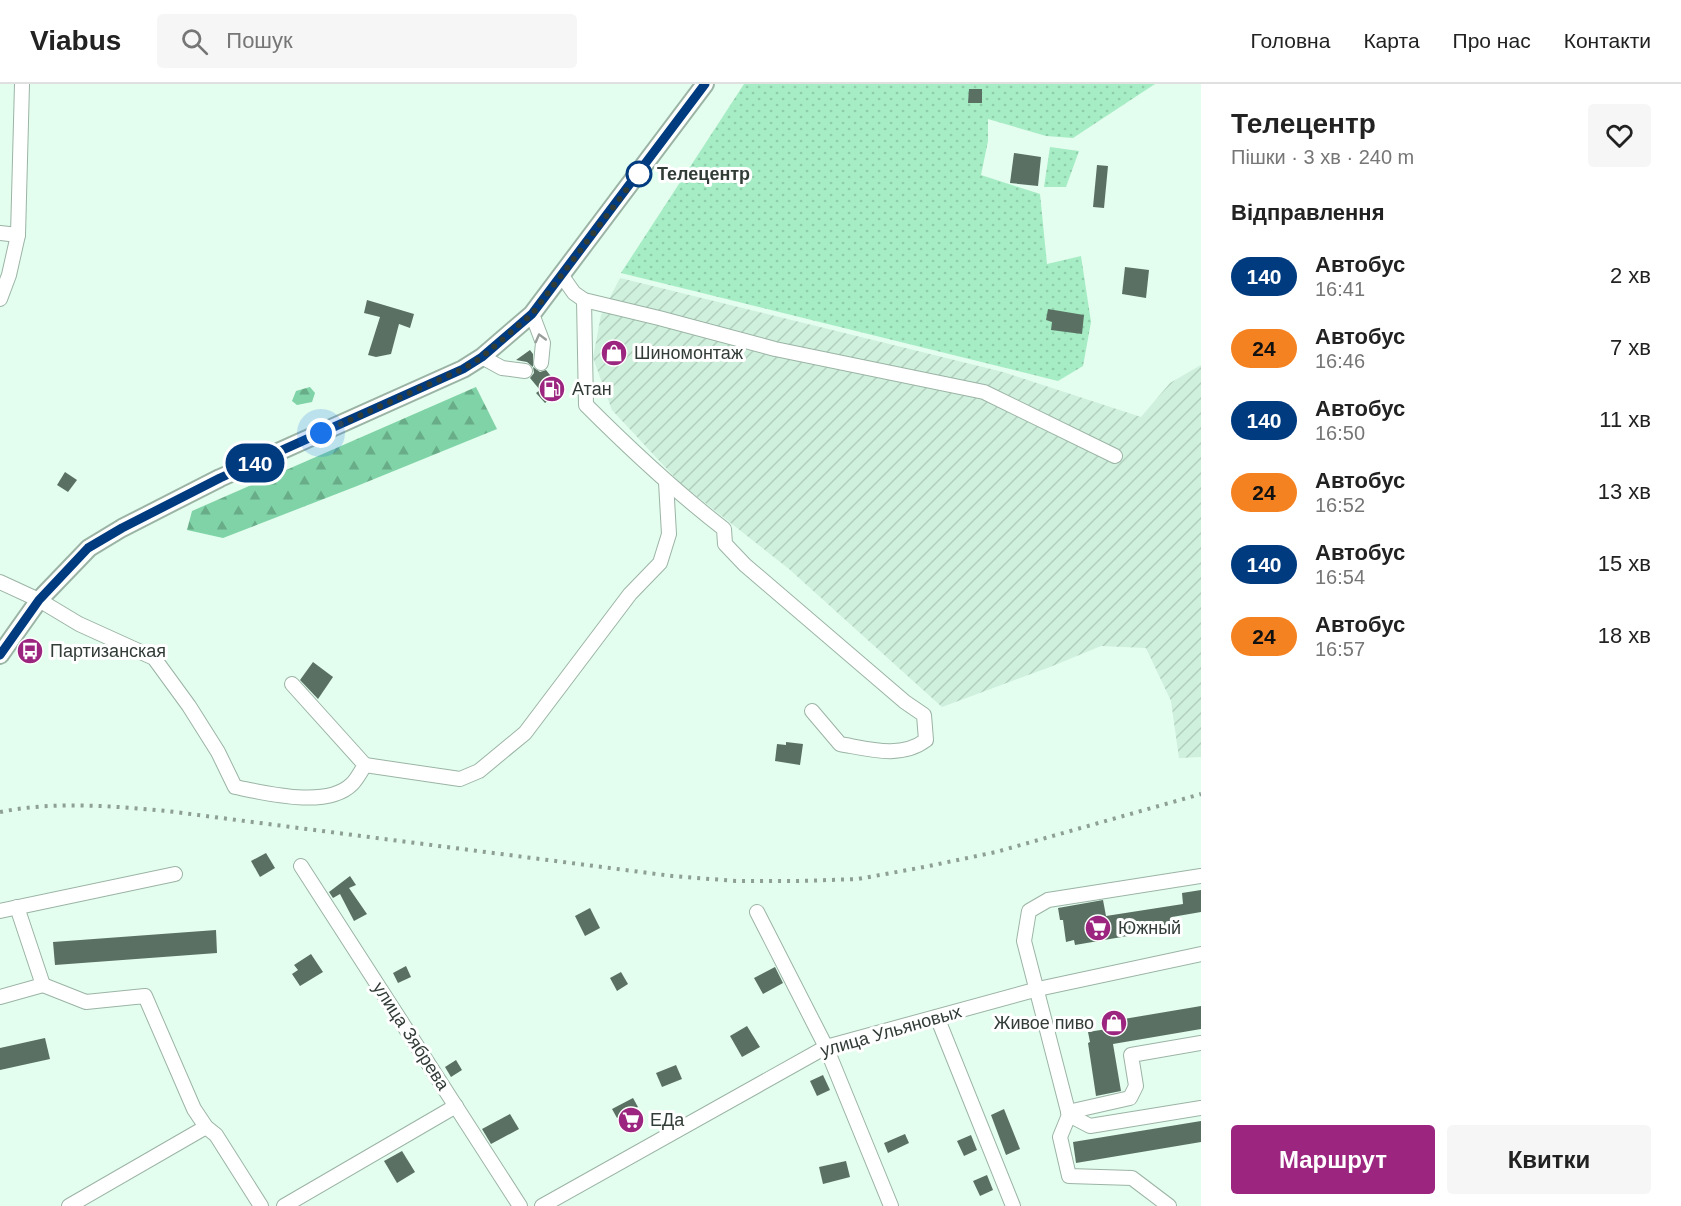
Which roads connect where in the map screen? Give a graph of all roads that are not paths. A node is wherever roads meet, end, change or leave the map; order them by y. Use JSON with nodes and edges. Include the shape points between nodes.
{"nodes":[{"id":1,"x":22,"y":84,"type":"edge"},
{"id":2,"x":705,"y":84,"type":"edge"},
{"id":3,"x":0,"y":233,"type":"edge"},
{"id":4,"x":18,"y":235,"type":"junction"},
{"id":5,"x":562,"y":276,"type":"junction"},
{"id":6,"x":0,"y":299,"type":"edge"},
{"id":7,"x":584,"y":300,"type":"junction"},
{"id":8,"x":532,"y":314,"type":"junction"},
{"id":9,"x":482,"y":357,"type":"junction"},
{"id":10,"x":541,"y":363,"type":"dead end"},
{"id":11,"x":525,"y":371,"type":"dead end"},
{"id":12,"x":1115,"y":456,"type":"dead end"},
{"id":13,"x":666,"y":482,"type":"junction"},
{"id":14,"x":0,"y":582,"type":"edge"},
{"id":15,"x":39,"y":600,"type":"junction"},
{"id":16,"x":0,"y":655,"type":"edge"},
{"id":17,"x":292,"y":684,"type":"dead end"},
{"id":18,"x":812,"y":711,"type":"dead end"},
{"id":19,"x":365,"y":765,"type":"junction"},
{"id":20,"x":301,"y":866,"type":"dead end"},
{"id":21,"x":175,"y":874,"type":"dead end"},
{"id":22,"x":1201,"y":876,"type":"edge"},
{"id":23,"x":17,"y":907,"type":"junction"},
{"id":24,"x":0,"y":911,"type":"edge"},
{"id":25,"x":756,"y":912,"type":"dead end"},
{"id":26,"x":1201,"y":954,"type":"edge"},
{"id":27,"x":43,"y":985,"type":"junction"},
{"id":28,"x":1038,"y":989,"type":"junction"},
{"id":29,"x":0,"y":996,"type":"edge"},
{"id":30,"x":937,"y":1017,"type":"junction"},
{"id":31,"x":1201,"y":1043,"type":"edge"},
{"id":32,"x":826,"y":1047,"type":"junction"},
{"id":33,"x":456,"y":1106,"type":"junction"},
{"id":34,"x":1201,"y":1108,"type":"edge"},
{"id":35,"x":1068,"y":1113,"type":"junction"},
{"id":36,"x":206,"y":1127,"type":"junction"},
{"id":37,"x":1010,"y":1205,"type":"edge"},
{"id":38,"x":69,"y":1206,"type":"edge"},
{"id":39,"x":261,"y":1206,"type":"edge"},
{"id":40,"x":284,"y":1206,"type":"edge"},
{"id":41,"x":520,"y":1206,"type":"edge"},
{"id":42,"x":542,"y":1206,"type":"edge"},
{"id":43,"x":891,"y":1206,"type":"edge"},
{"id":44,"x":1169,"y":1206,"type":"edge"}],
"edges":[{"from":1,"to":4,"type":"street"},
{"from":2,"to":5,"type":"main road"},
{"from":3,"to":4,"type":"street"},
{"from":4,"to":6,"type":"street"},
{"from":5,"to":7,"type":"street"},
{"from":5,"to":8,"type":"main road"},
{"from":7,"to":12,"type":"street","via":[[775,349],[984,392]]},
{"from":7,"to":13,"type":"street","via":[[586,405]]},
{"from":8,"to":9,"type":"main road"},
{"from":10,"to":8,"type":"street","one_way":true,"via":[[543,343]]},
{"from":9,"to":11,"type":"street","via":[[502,368]]},
{"from":9,"to":15,"type":"main road","via":[[220,478],[122,528],[88,548]]},
{"from":13,"to":18,"type":"street","via":[[724,529],[725,544],[745,565],[924,715],[926,740],[915,748],[895,752],[840,744]]},
{"from":13,"to":19,"type":"street","via":[[669,534],[660,563],[630,594],[525,733],[479,771],[460,779]]},
{"from":14,"to":15,"type":"street"},
{"from":15,"to":16,"type":"main road"},
{"from":15,"to":19,"type":"street","via":[[79,624],[154,658],[195,715],[235,787],[287,796],[331,797],[352,785]]},
{"from":17,"to":19,"type":"street"},
{"from":20,"to":33,"type":"street","name":"улица Зябрева"},
{"from":21,"to":23,"type":"street"},
{"from":22,"to":28,"type":"street","via":[[1048,900],[1029,911],[1024,941]]},
{"from":23,"to":24,"type":"street"},
{"from":23,"to":27,"type":"street"},
{"from":25,"to":32,"type":"street"},
{"from":26,"to":28,"type":"street","name":"улица Ульяновых"},
{"from":27,"to":29,"type":"street"},
{"from":27,"to":36,"type":"street","via":[[86,1002],[145,996],[194,1109]]},
{"from":28,"to":30,"type":"street","name":"улица Ульяновых"},
{"from":28,"to":35,"type":"street"},
{"from":30,"to":32,"type":"street","name":"улица Ульяновых"},
{"from":30,"to":37,"type":"street"},
{"from":31,"to":35,"type":"street","via":[[1131,1055],[1136,1086],[1130,1098]]},
{"from":32,"to":42,"type":"street","name":"улица Ульяновых"},
{"from":32,"to":43,"type":"street"},
{"from":33,"to":40,"type":"street"},
{"from":33,"to":41,"type":"street","name":"улица Зябрева"},
{"from":34,"to":35,"type":"street","via":[[1090,1126]]},
{"from":35,"to":44,"type":"street","via":[[1060,1137],[1069,1176],[1131,1178]]},
{"from":36,"to":38,"type":"street"},
{"from":36,"to":39,"type":"street","via":[[216,1135]]}]}
